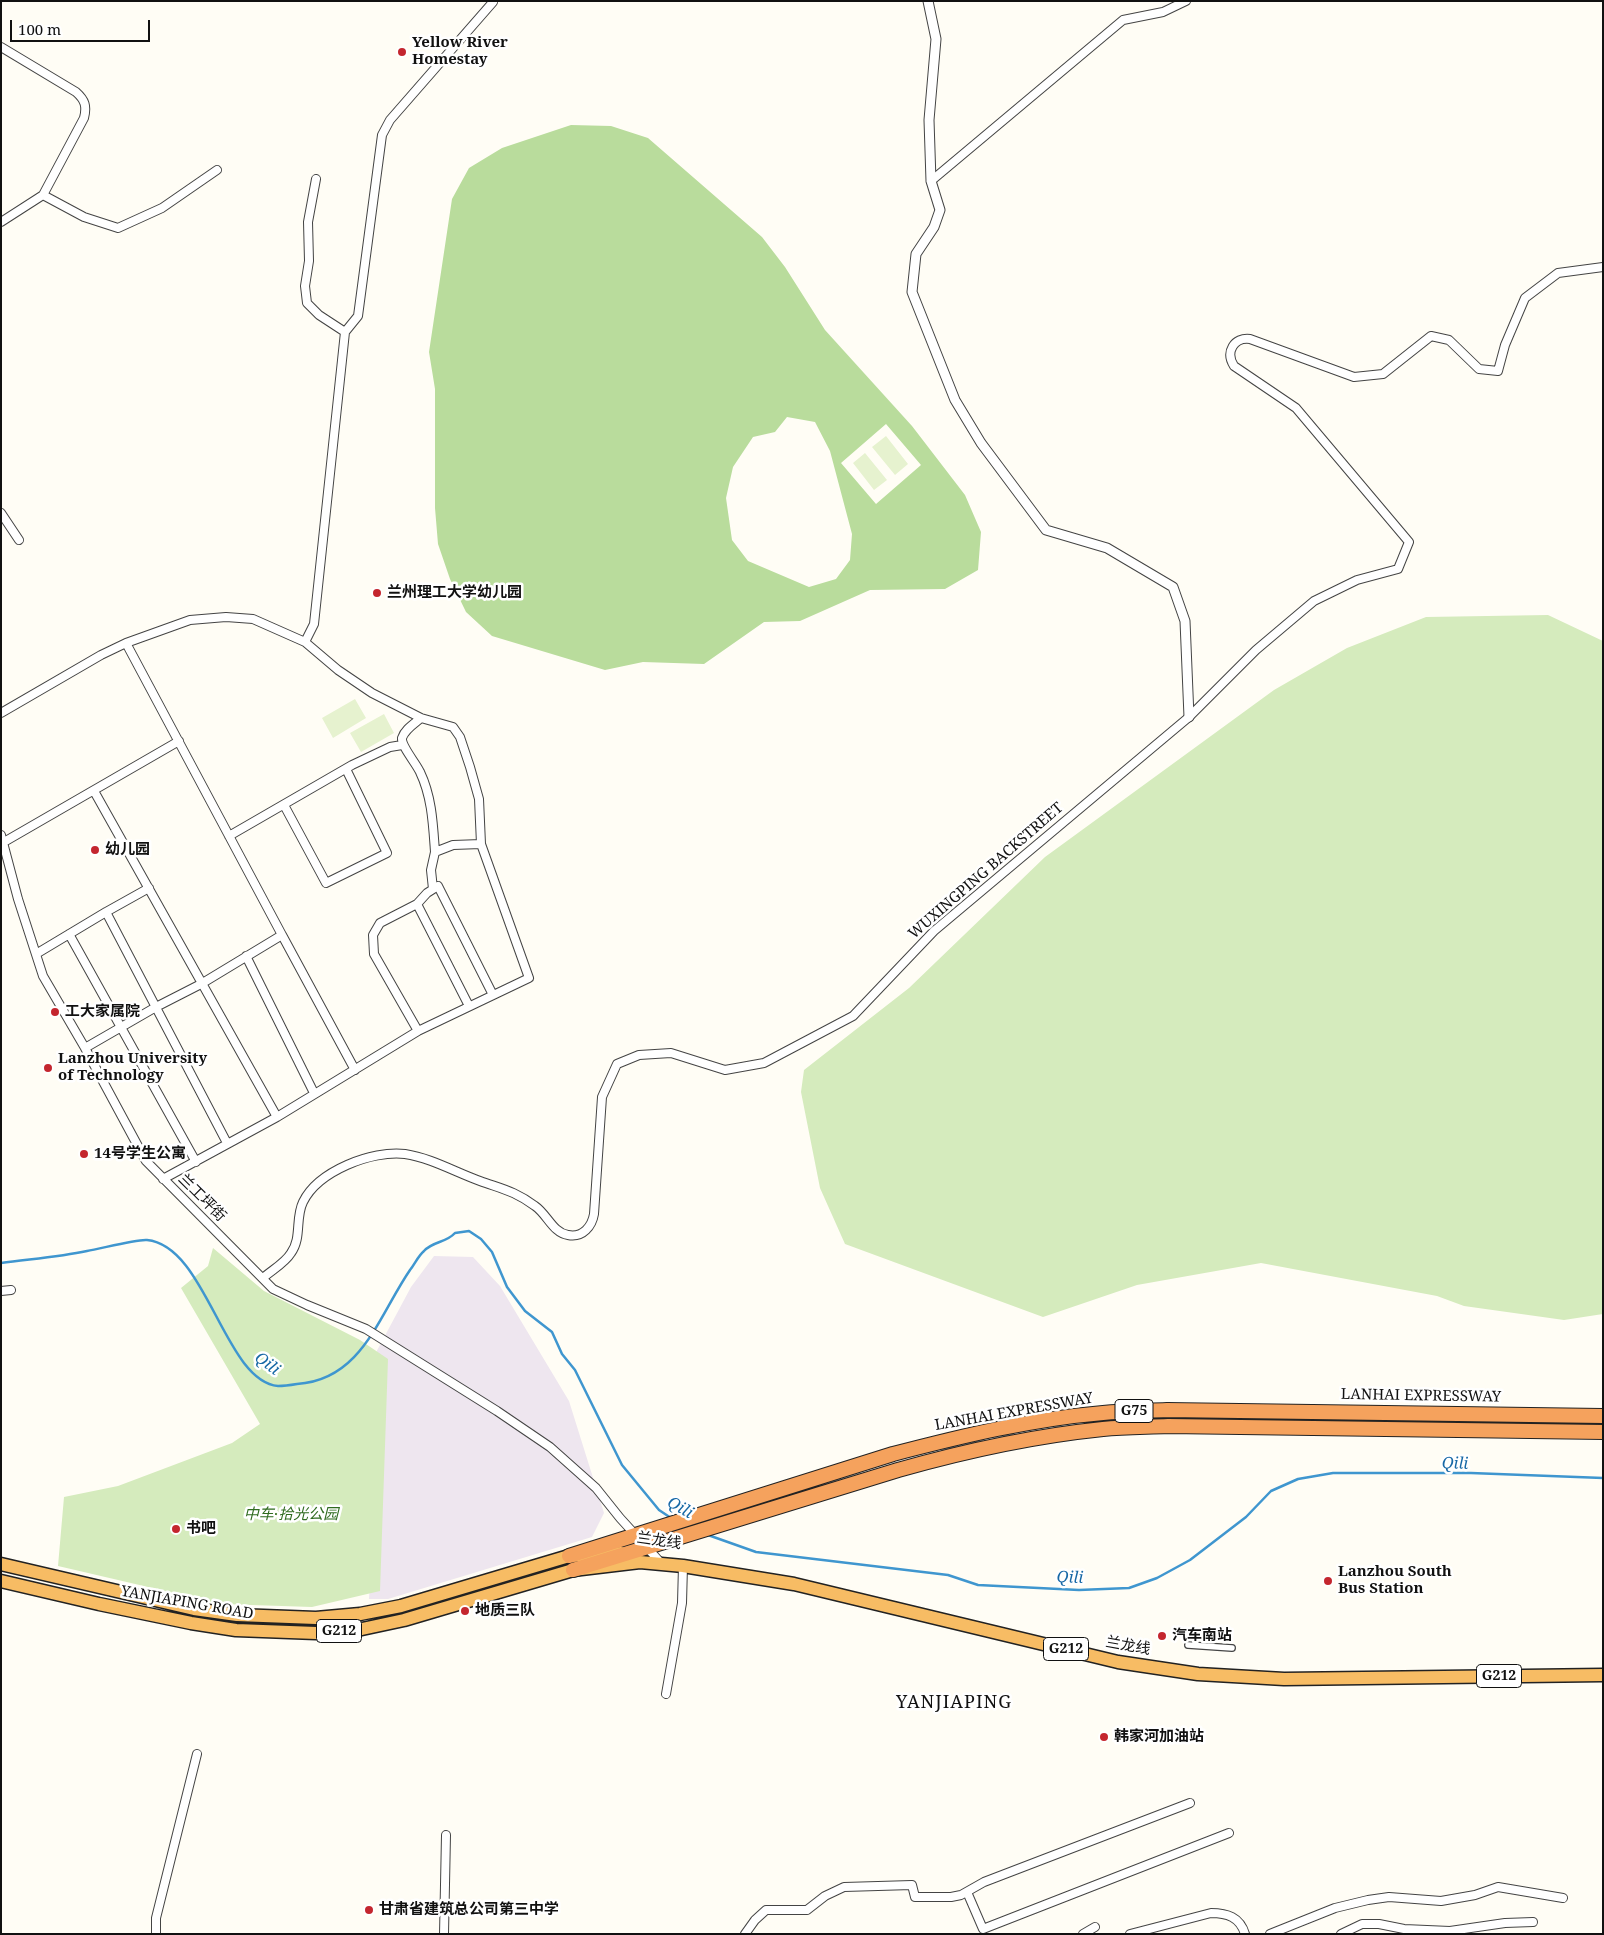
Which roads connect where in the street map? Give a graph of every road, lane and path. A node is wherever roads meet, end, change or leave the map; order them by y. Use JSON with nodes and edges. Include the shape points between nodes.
{"nodes":[{"id":1,"x":928,"y":1,"type":"edge"},
{"id":2,"x":1186,"y":1,"type":"edge"},
{"id":3,"x":492,"y":2,"type":"edge"},
{"id":4,"x":1,"y":48,"type":"edge"},
{"id":5,"x":217,"y":170,"type":"dead end"},
{"id":6,"x":316,"y":179,"type":"dead end"},
{"id":7,"x":931,"y":181,"type":"junction"},
{"id":8,"x":43,"y":196,"type":"junction"},
{"id":9,"x":1,"y":222,"type":"edge"},
{"id":10,"x":1603,"y":267,"type":"edge"},
{"id":11,"x":346,"y":332,"type":"junction"},
{"id":12,"x":1,"y":514,"type":"edge"},
{"id":13,"x":19,"y":540,"type":"dead end"},
{"id":14,"x":306,"y":642,"type":"junction"},
{"id":15,"x":126,"y":643,"type":"junction"},
{"id":16,"x":1,"y":713,"type":"edge"},
{"id":17,"x":1190,"y":717,"type":"junction"},
{"id":18,"x":421,"y":718,"type":"junction"},
{"id":19,"x":179,"y":741,"type":"junction"},
{"id":20,"x":402,"y":745,"type":"junction"},
{"id":21,"x":346,"y":769,"type":"junction"},
{"id":22,"x":94,"y":791,"type":"junction"},
{"id":23,"x":284,"y":805,"type":"junction"},
{"id":24,"x":230,"y":836,"type":"junction"},
{"id":25,"x":3,"y":838,"type":"edge"},
{"id":26,"x":481,"y":844,"type":"junction"},
{"id":27,"x":435,"y":852,"type":"junction"},
{"id":28,"x":149,"y":888,"type":"junction"},
{"id":29,"x":433,"y":889,"type":"junction"},
{"id":30,"x":417,"y":904,"type":"junction"},
{"id":31,"x":106,"y":912,"type":"junction"},
{"id":32,"x":69,"y":934,"type":"junction"},
{"id":33,"x":282,"y":935,"type":"junction"},
{"id":34,"x":36,"y":954,"type":"junction"},
{"id":35,"x":246,"y":956,"type":"junction"},
{"id":36,"x":201,"y":984,"type":"junction"},
{"id":37,"x":493,"y":995,"type":"junction"},
{"id":38,"x":469,"y":1006,"type":"junction"},
{"id":39,"x":156,"y":1007,"type":"junction"},
{"id":40,"x":120,"y":1027,"type":"junction"},
{"id":41,"x":418,"y":1031,"type":"junction"},
{"id":42,"x":85,"y":1048,"type":"junction"},
{"id":43,"x":355,"y":1070,"type":"junction"},
{"id":44,"x":314,"y":1093,"type":"junction"},
{"id":45,"x":277,"y":1117,"type":"junction"},
{"id":46,"x":227,"y":1143,"type":"junction"},
{"id":47,"x":196,"y":1162,"type":"junction"},
{"id":48,"x":163,"y":1179,"type":"junction"},
{"id":49,"x":263,"y":1278,"type":"junction"},
{"id":50,"x":11,"y":1290,"type":"dead end"},
{"id":51,"x":1,"y":1291,"type":"edge"},
{"id":52,"x":1603,"y":1416,"type":"edge"},
{"id":53,"x":1603,"y":1432,"type":"edge"},
{"id":54,"x":635,"y":1534,"type":"junction"},
{"id":55,"x":628,"y":1553,"type":"junction"},
{"id":56,"x":654,"y":1555,"type":"junction"},
{"id":57,"x":569,"y":1556,"type":"junction"},
{"id":58,"x":1,"y":1564,"type":"edge"},
{"id":59,"x":683,"y":1566,"type":"junction"},
{"id":60,"x":573,"y":1570,"type":"junction"},
{"id":61,"x":743,"y":1575,"type":"junction"},
{"id":62,"x":1,"y":1581,"type":"edge"},
{"id":63,"x":360,"y":1614,"type":"junction"},
{"id":64,"x":362,"y":1629,"type":"junction"},
{"id":65,"x":1188,"y":1645,"type":"dead end"},
{"id":66,"x":1232,"y":1648,"type":"dead end"},
{"id":67,"x":1603,"y":1675,"type":"edge"},
{"id":68,"x":666,"y":1694,"type":"dead end"},
{"id":69,"x":197,"y":1754,"type":"dead end"},
{"id":70,"x":1190,"y":1803,"type":"dead end"},
{"id":71,"x":1229,"y":1833,"type":"dead end"},
{"id":72,"x":446,"y":1835,"type":"dead end"},
{"id":73,"x":967,"y":1892,"type":"junction"},
{"id":74,"x":1563,"y":1898,"type":"dead end"},
{"id":75,"x":1533,"y":1922,"type":"dead end"},
{"id":76,"x":1095,"y":1927,"type":"dead end"},
{"id":77,"x":156,"y":1934,"type":"edge"},
{"id":78,"x":444,"y":1934,"type":"edge"},
{"id":79,"x":745,"y":1934,"type":"edge"},
{"id":80,"x":1083,"y":1934,"type":"edge"},
{"id":81,"x":1130,"y":1934,"type":"edge"},
{"id":82,"x":1245,"y":1934,"type":"edge"},
{"id":83,"x":1270,"y":1934,"type":"edge"},
{"id":84,"x":1341,"y":1934,"type":"edge"}],
"edges":[{"from":1,"to":7,"type":"street","via":[[936,39],[930,120]]},
{"from":2,"to":7,"type":"street","via":[[1163,12],[1123,20]]},
{"from":3,"to":11,"type":"street","via":[[390,120],[382,136],[358,316]]},
{"from":4,"to":8,"type":"street","via":[[76,92],[85,105],[84,118]]},
{"from":5,"to":8,"type":"street","via":[[162,208],[118,228],[84,217]]},
{"from":6,"to":11,"type":"street","via":[[308,222],[306,303]]},
{"from":7,"to":17,"type":"street","via":[[940,210],[916,254],[912,292],[956,400],[981,443],[1046,530],[1107,548],[1173,586],[1185,620]]},
{"from":8,"to":9,"type":"street"},
{"from":10,"to":17,"type":"street","via":[[1558,273],[1525,298],[1498,370],[1479,369],[1449,340],[1431,336],[1384,374],[1354,378],[1250,339],[1235,342],[1230,351],[1234,366],[1296,408],[1409,542],[1398,569],[1357,580],[1314,601],[1256,650]]},
{"from":11,"to":14,"type":"street","via":[[314,624]]},
{"from":12,"to":13,"type":"street"},
{"from":14,"to":15,"type":"street","via":[[253,619],[226,617],[190,620]]},
{"from":14,"to":18,"type":"street","via":[[338,670],[372,693]]},
{"from":15,"to":16,"type":"street"},
{"from":15,"to":19,"type":"street"},
{"from":17,"to":49,"type":"street","name":"WUXINGPING BACKSTREET","via":[[934,931],[853,1016],[764,1063],[725,1070],[671,1053],[639,1055],[618,1064],[602,1097],[594,1214],[593,1221],[583,1233],[562,1233],[537,1207],[510,1190],[404,1154],[379,1155],[332,1172],[315,1185],[302,1202],[296,1244],[290,1255]]},
{"from":18,"to":20,"type":"street","via":[[407,729]]},
{"from":18,"to":26,"type":"street","via":[[453,726],[460,737],[479,799]]},
{"from":19,"to":22,"type":"street"},
{"from":19,"to":24,"type":"street"},
{"from":20,"to":21,"type":"street","via":[[390,747]]},
{"from":20,"to":27,"type":"street","via":[[428,788]]},
{"from":21,"to":23,"type":"street"},
{"from":21,"to":23,"type":"street","via":[[387,853],[326,883]]},
{"from":22,"to":25,"type":"street"},
{"from":22,"to":28,"type":"street"},
{"from":23,"to":24,"type":"street"},
{"from":24,"to":33,"type":"street"},
{"from":25,"to":34,"type":"street","name":"兰工坪街","via":[[18,900]]},
{"from":26,"to":27,"type":"street","via":[[454,845]]},
{"from":26,"to":37,"type":"street","via":[[529,978]]},
{"from":27,"to":29,"type":"street"},
{"from":28,"to":31,"type":"street"},
{"from":28,"to":36,"type":"street"},
{"from":29,"to":30,"type":"street"},
{"from":29,"to":37,"type":"street","via":[[438,886]]},
{"from":30,"to":38,"type":"street"},
{"from":30,"to":41,"type":"street","via":[[380,923],[373,935],[374,954]]},
{"from":31,"to":32,"type":"street"},
{"from":31,"to":39,"type":"street"},
{"from":32,"to":34,"type":"street"},
{"from":32,"to":40,"type":"street"},
{"from":33,"to":35,"type":"street"},
{"from":33,"to":43,"type":"street"},
{"from":34,"to":42,"type":"street","name":"兰工坪街","via":[[43,976]]},
{"from":35,"to":36,"type":"street"},
{"from":35,"to":44,"type":"street"},
{"from":36,"to":39,"type":"street"},
{"from":36,"to":45,"type":"street"},
{"from":37,"to":38,"type":"street"},
{"from":38,"to":41,"type":"street"},
{"from":39,"to":40,"type":"street"},
{"from":39,"to":46,"type":"street"},
{"from":40,"to":42,"type":"street"},
{"from":40,"to":47,"type":"street"},
{"from":41,"to":43,"type":"street"},
{"from":42,"to":48,"type":"street","name":"兰工坪街","via":[[146,1161]]},
{"from":43,"to":44,"type":"street"},
{"from":44,"to":45,"type":"street"},
{"from":45,"to":46,"type":"street"},
{"from":46,"to":47,"type":"street"},
{"from":47,"to":48,"type":"street"},
{"from":48,"to":49,"type":"street","name":"兰工坪街"},
{"from":49,"to":54,"type":"street","name":"兰工坪街","via":[[273,1289],[366,1329],[550,1447],[596,1488]]},
{"from":50,"to":51,"type":"street"},
{"from":52,"to":54,"type":"highway","name":"LANHAI EXPRESSWAY","number":"G75","via":[[1251,1410],[1103,1412],[947,1440]]},
{"from":53,"to":56,"type":"highway","name":"LANHAI EXPRESSWAY","number":"G75","via":[[1250,1426],[1105,1429],[951,1455],[672,1539]]},
{"from":54,"to":56,"type":"street","name":"兰工坪街"},
{"from":54,"to":57,"type":"highway","name":"LANHAI EXPRESSWAY","number":"G75"},
{"from":55,"to":56,"type":"highway","name":"LANHAI EXPRESSWAY","number":"G75"},
{"from":55,"to":57,"type":"highway","name":"兰龙线","number":"G212"},
{"from":55,"to":60,"type":"highway","name":"LANHAI EXPRESSWAY","number":"G75"},
{"from":56,"to":59,"type":"highway","name":"兰龙线","number":"G212"},
{"from":56,"to":60,"type":"highway","name":"兰龙线","number":"G212","via":[[640,1562]]},
{"from":56,"to":61,"type":"highway","name":"兰龙线","number":"G212"},
{"from":57,"to":60,"type":"highway"},
{"from":57,"to":63,"type":"highway","name":"YANJIAPING ROAD","number":"G212","via":[[401,1606]]},
{"from":58,"to":63,"type":"highway","name":"YANJIAPING ROAD","number":"G212","via":[[237,1616],[316,1618]]},
{"from":59,"to":61,"type":"highway","name":"兰龙线","number":"G212"},
{"from":59,"to":68,"type":"street","via":[[682,1603]]},
{"from":60,"to":64,"type":"highway","name":"YANJIAPING ROAD","number":"G212","via":[[460,1605]]},
{"from":61,"to":67,"type":"highway","name":"兰龙线","number":"G212","via":[[1118,1662],[1198,1674],[1284,1679]]},
{"from":62,"to":64,"type":"highway","name":"YANJIAPING ROAD","number":"G212","via":[[99,1604],[236,1630],[316,1633]]},
{"from":63,"to":64,"type":"highway"},
{"from":65,"to":66,"type":"street"},
{"from":69,"to":77,"type":"street","via":[[156,1918]]},
{"from":70,"to":73,"type":"street","via":[[984,1882]]},
{"from":71,"to":73,"type":"street","via":[[983,1929]]},
{"from":72,"to":78,"type":"street"},
{"from":73,"to":79,"type":"street","via":[[951,1897],[915,1897],[912,1885],[844,1887],[825,1896],[808,1910],[766,1910]]},
{"from":74,"to":83,"type":"street","via":[[1498,1887],[1475,1896],[1441,1901],[1389,1897],[1334,1908]]},
{"from":75,"to":84,"type":"street","via":[[1450,1931],[1362,1924]]},
{"from":76,"to":80,"type":"street"},
{"from":81,"to":82,"type":"street","via":[[1211,1912],[1233,1917],[1242,1924]]}]}
